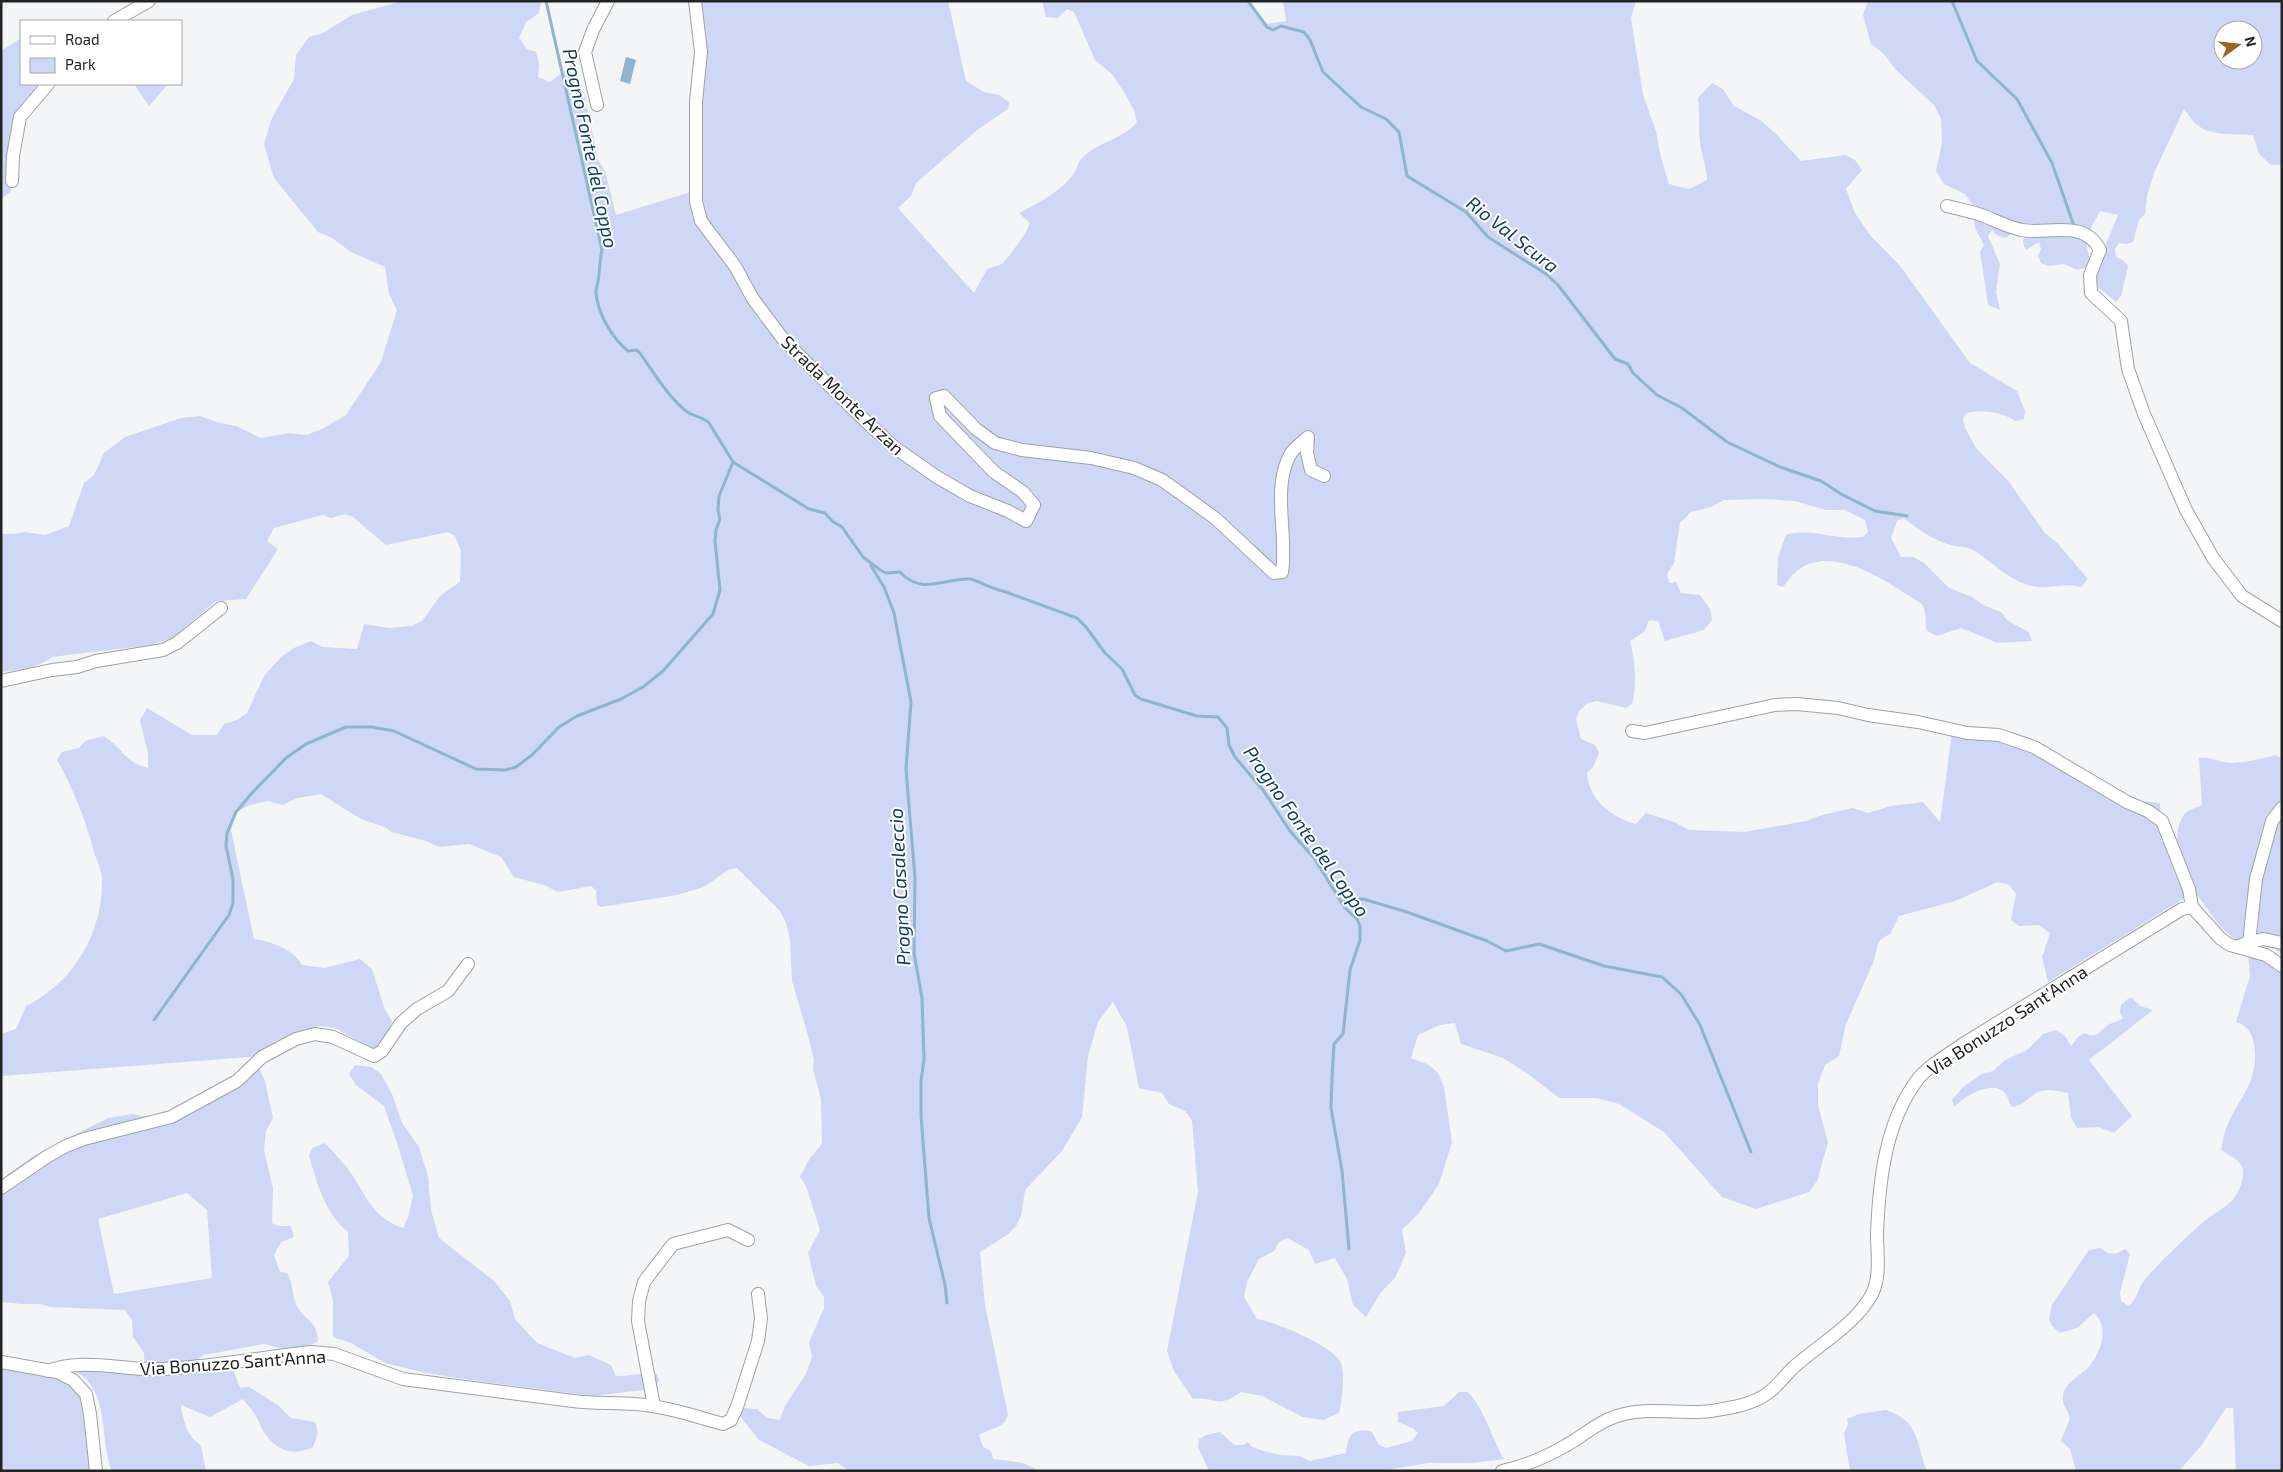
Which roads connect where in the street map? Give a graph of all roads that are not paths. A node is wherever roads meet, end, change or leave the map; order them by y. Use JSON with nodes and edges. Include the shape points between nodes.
{"nodes":[{"id":1,"x":149,"y":1,"type":"edge"},
{"id":2,"x":608,"y":1,"type":"edge"},
{"id":3,"x":695,"y":1,"type":"edge"},
{"id":4,"x":116,"y":20,"type":"edge"},
{"id":5,"x":47,"y":85,"type":"edge"},
{"id":6,"x":597,"y":105,"type":"dead end"},
{"id":7,"x":12,"y":181,"type":"dead end"},
{"id":8,"x":1947,"y":206,"type":"dead end"},
{"id":9,"x":1324,"y":476,"type":"dead end"},
{"id":10,"x":221,"y":608,"type":"dead end"},
{"id":11,"x":2282,"y":621,"type":"edge"},
{"id":12,"x":1,"y":681,"type":"edge"},
{"id":13,"x":1632,"y":731,"type":"dead end"},
{"id":14,"x":2282,"y":808,"type":"edge"},
{"id":15,"x":2192,"y":908,"type":"junction"},
{"id":16,"x":2282,"y":942,"type":"edge"},
{"id":17,"x":2244,"y":944,"type":"junction"},
{"id":18,"x":468,"y":964,"type":"dead end"},
{"id":19,"x":2282,"y":966,"type":"edge"},
{"id":20,"x":1,"y":1188,"type":"edge"},
{"id":21,"x":748,"y":1240,"type":"dead end"},
{"id":22,"x":758,"y":1294,"type":"dead end"},
{"id":23,"x":1,"y":1362,"type":"edge"},
{"id":24,"x":48,"y":1371,"type":"junction"},
{"id":25,"x":654,"y":1406,"type":"junction"},
{"id":26,"x":96,"y":1471,"type":"edge"},
{"id":27,"x":1502,"y":1471,"type":"edge"}],
"edges":[{"from":1,"to":4,"type":"street"},
{"from":2,"to":6,"type":"street","via":[[584,52]]},
{"from":3,"to":9,"type":"street","name":"Strada Monte Arzan","via":[[701,52],[696,101],[696,201],[701,221],[783,339],[894,447],[946,482],[1026,521],[1034,505],[994,472],[940,416],[936,398],[944,396],[976,430],[995,443],[1022,450],[1091,458],[1134,468],[1162,480],[1216,518],[1274,573],[1282,572],[1284,558],[1281,481],[1292,452],[1308,437],[1311,470]]},
{"from":5,"to":7,"type":"street","via":[[20,117]]},
{"from":8,"to":11,"type":"street","via":[[2023,230],[2072,230],[2096,243],[2100,250],[2090,275],[2091,293],[2122,321],[2131,378],[2186,510],[2229,582],[2242,596]]},
{"from":10,"to":12,"type":"street","via":[[178,643],[163,650]]},
{"from":13,"to":15,"type":"street","via":[[1646,733],[1775,705],[1797,704],[1999,736],[2034,747],[2162,821],[2189,889]]},
{"from":14,"to":17,"type":"street","via":[[2272,820],[2256,879]]},
{"from":15,"to":17,"type":"street","via":[[2221,939],[2230,945]]},
{"from":15,"to":27,"type":"street","name":"Via Bonuzzo Sant'Anna","via":[[2182,909],[1963,1044],[1918,1079],[1900,1112],[1886,1150],[1879,1193],[1877,1273],[1872,1294],[1852,1319],[1768,1393],[1742,1405],[1709,1411],[1642,1412],[1617,1416],[1526,1466]]},
{"from":16,"to":17,"type":"street","via":[[2263,940]]},
{"from":17,"to":19,"type":"street"},
{"from":18,"to":20,"type":"street","via":[[448,991],[417,1009],[401,1023],[382,1051],[374,1056],[333,1037],[314,1034],[296,1039],[262,1057],[237,1081],[171,1117],[66,1146]]},
{"from":21,"to":25,"type":"street","via":[[728,1230],[673,1244],[644,1282],[638,1321]]},
{"from":22,"to":25,"type":"street","name":"Via Bonuzzo Sant'Anna","via":[[761,1318],[758,1341],[731,1420],[723,1424]]},
{"from":23,"to":24,"type":"street","name":"Via Bonuzzo Sant'Anna"},
{"from":24,"to":25,"type":"street","name":"Via Bonuzzo Sant'Anna","via":[[64,1365],[81,1364],[162,1369],[311,1352],[334,1354],[403,1379],[582,1402]]},
{"from":24,"to":26,"type":"street","name":"Via Bonuzzo Sant'Anna","via":[[58,1372],[72,1380],[86,1394]]}]}
